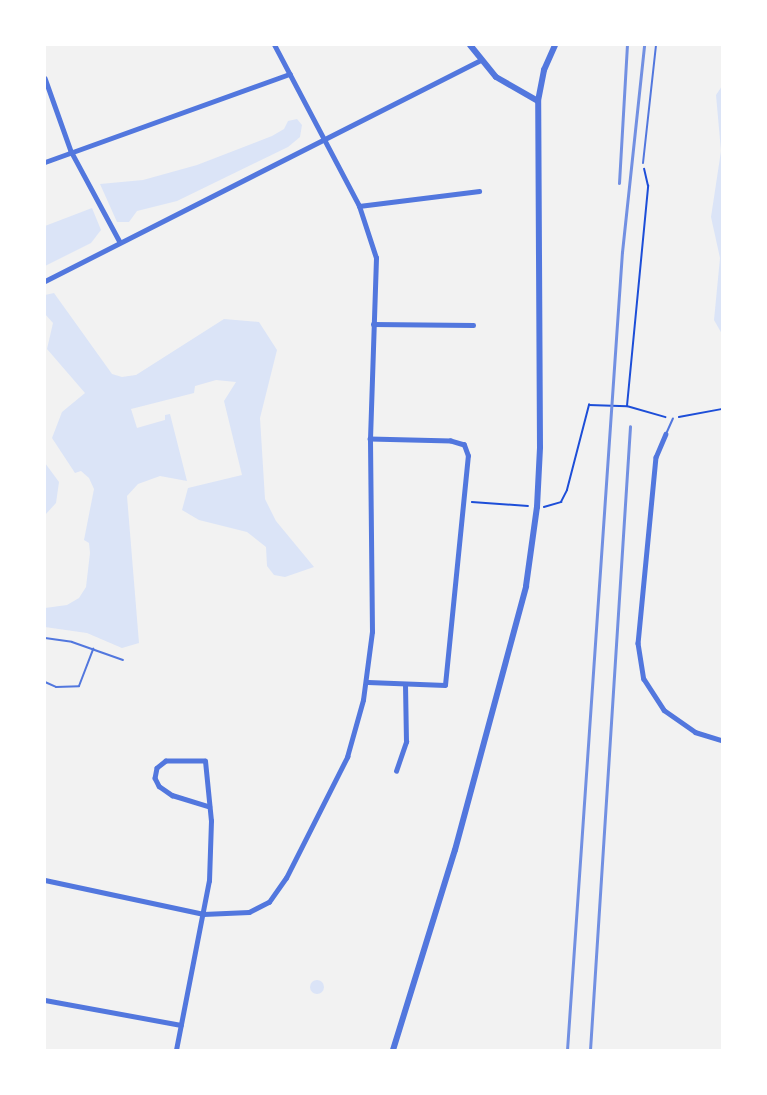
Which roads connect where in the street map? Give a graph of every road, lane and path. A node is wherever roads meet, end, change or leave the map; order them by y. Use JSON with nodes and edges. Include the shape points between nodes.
{"nodes":[{"id":1,"x":274,"y":45,"type":"edge"},
{"id":2,"x":470,"y":45,"type":"edge"},
{"id":3,"x":555,"y":45,"type":"edge"},
{"id":4,"x":656,"y":45,"type":"edge"},
{"id":5,"x":479,"y":61,"type":"junction"},
{"id":6,"x":290,"y":74,"type":"junction"},
{"id":7,"x":45,"y":78,"type":"edge"},
{"id":8,"x":538,"y":100,"type":"junction"},
{"id":9,"x":322,"y":139,"type":"junction"},
{"id":10,"x":71,"y":151,"type":"junction"},
{"id":11,"x":45,"y":162,"type":"edge"},
{"id":12,"x":643,"y":163,"type":"joint"},
{"id":13,"x":479,"y":192,"type":"dead end"},
{"id":14,"x":359,"y":206,"type":"junction"},
{"id":15,"x":120,"y":242,"type":"junction"},
{"id":16,"x":45,"y":281,"type":"edge"},
{"id":17,"x":373,"y":324,"type":"junction"},
{"id":18,"x":473,"y":325,"type":"dead end"},
{"id":19,"x":627,"y":406,"type":"junction"},
{"id":20,"x":722,"y":409,"type":"edge"},
{"id":21,"x":673,"y":418,"type":"junction"},
{"id":22,"x":666,"y":434,"type":"joint"},
{"id":23,"x":370,"y":439,"type":"junction"},
{"id":24,"x":466,"y":501,"type":"junction"},
{"id":25,"x":537,"y":507,"type":"junction"},
{"id":26,"x":45,"y":638,"type":"edge"},
{"id":27,"x":93,"y":649,"type":"junction"},
{"id":28,"x":123,"y":660,"type":"dead end"},
{"id":29,"x":45,"y":682,"type":"edge"},
{"id":30,"x":368,"y":682,"type":"junction"},
{"id":31,"x":405,"y":685,"type":"junction"},
{"id":32,"x":722,"y":740,"type":"edge"},
{"id":33,"x":396,"y":771,"type":"dead end"},
{"id":34,"x":209,"y":806,"type":"junction"},
{"id":35,"x":45,"y":880,"type":"edge"},
{"id":36,"x":202,"y":914,"type":"junction"},
{"id":37,"x":45,"y":1000,"type":"edge"},
{"id":38,"x":181,"y":1025,"type":"junction"},
{"id":39,"x":176,"y":1050,"type":"edge"},
{"id":40,"x":393,"y":1050,"type":"edge"}],
"edges":[{"from":1,"to":6,"type":"street"},
{"from":2,"to":5,"type":"street"},
{"from":3,"to":8,"type":"street","via":[[544,70]]},
{"from":4,"to":12,"type":"lane"},
{"from":5,"to":8,"type":"street","via":[[496,77]]},
{"from":5,"to":9,"type":"street"},
{"from":6,"to":9,"type":"street"},
{"from":6,"to":10,"type":"street"},
{"from":7,"to":10,"type":"street"},
{"from":8,"to":25,"type":"street","via":[[541,272]]},
{"from":9,"to":14,"type":"street"},
{"from":9,"to":15,"type":"street"},
{"from":10,"to":11,"type":"street"},
{"from":10,"to":15,"type":"street"},
{"from":12,"to":19,"type":"path","via":[[648,186]]},
{"from":13,"to":14,"type":"street"},
{"from":14,"to":17,"type":"street","via":[[376,258]]},
{"from":15,"to":16,"type":"street"},
{"from":17,"to":18,"type":"street"},
{"from":17,"to":23,"type":"street"},
{"from":19,"to":21,"type":"path"},
{"from":19,"to":25,"type":"path","via":[[589,405],[567,490],[552,507]]},
{"from":20,"to":21,"type":"path"},
{"from":21,"to":22,"type":"lane"},
{"from":22,"to":32,"type":"street","via":[[656,457],[638,643],[644,679],[664,710],[695,732]]},
{"from":23,"to":24,"type":"street","via":[[452,441],[464,445],[468,456]]},
{"from":23,"to":30,"type":"street","via":[[374,539]]},
{"from":24,"to":25,"type":"path"},
{"from":24,"to":31,"type":"street","via":[[448,678],[445,685],[437,688]]},
{"from":25,"to":40,"type":"street","via":[[526,586],[508,661]]},
{"from":26,"to":27,"type":"lane"},
{"from":27,"to":28,"type":"lane"},
{"from":27,"to":29,"type":"lane","via":[[79,686],[56,687]]},
{"from":30,"to":31,"type":"street"},
{"from":30,"to":36,"type":"street","via":[[347,758],[275,894],[269,902],[249,912]]},
{"from":31,"to":33,"type":"street","via":[[406,742]]},
{"from":34,"to":34,"type":"street","via":[[205,761],[166,761],[157,768],[155,778],[159,786],[172,795]]},
{"from":34,"to":36,"type":"street","via":[[213,854]]},
{"from":35,"to":36,"type":"street"},
{"from":36,"to":38,"type":"street"},
{"from":37,"to":38,"type":"street"},
{"from":38,"to":39,"type":"street"}]}
